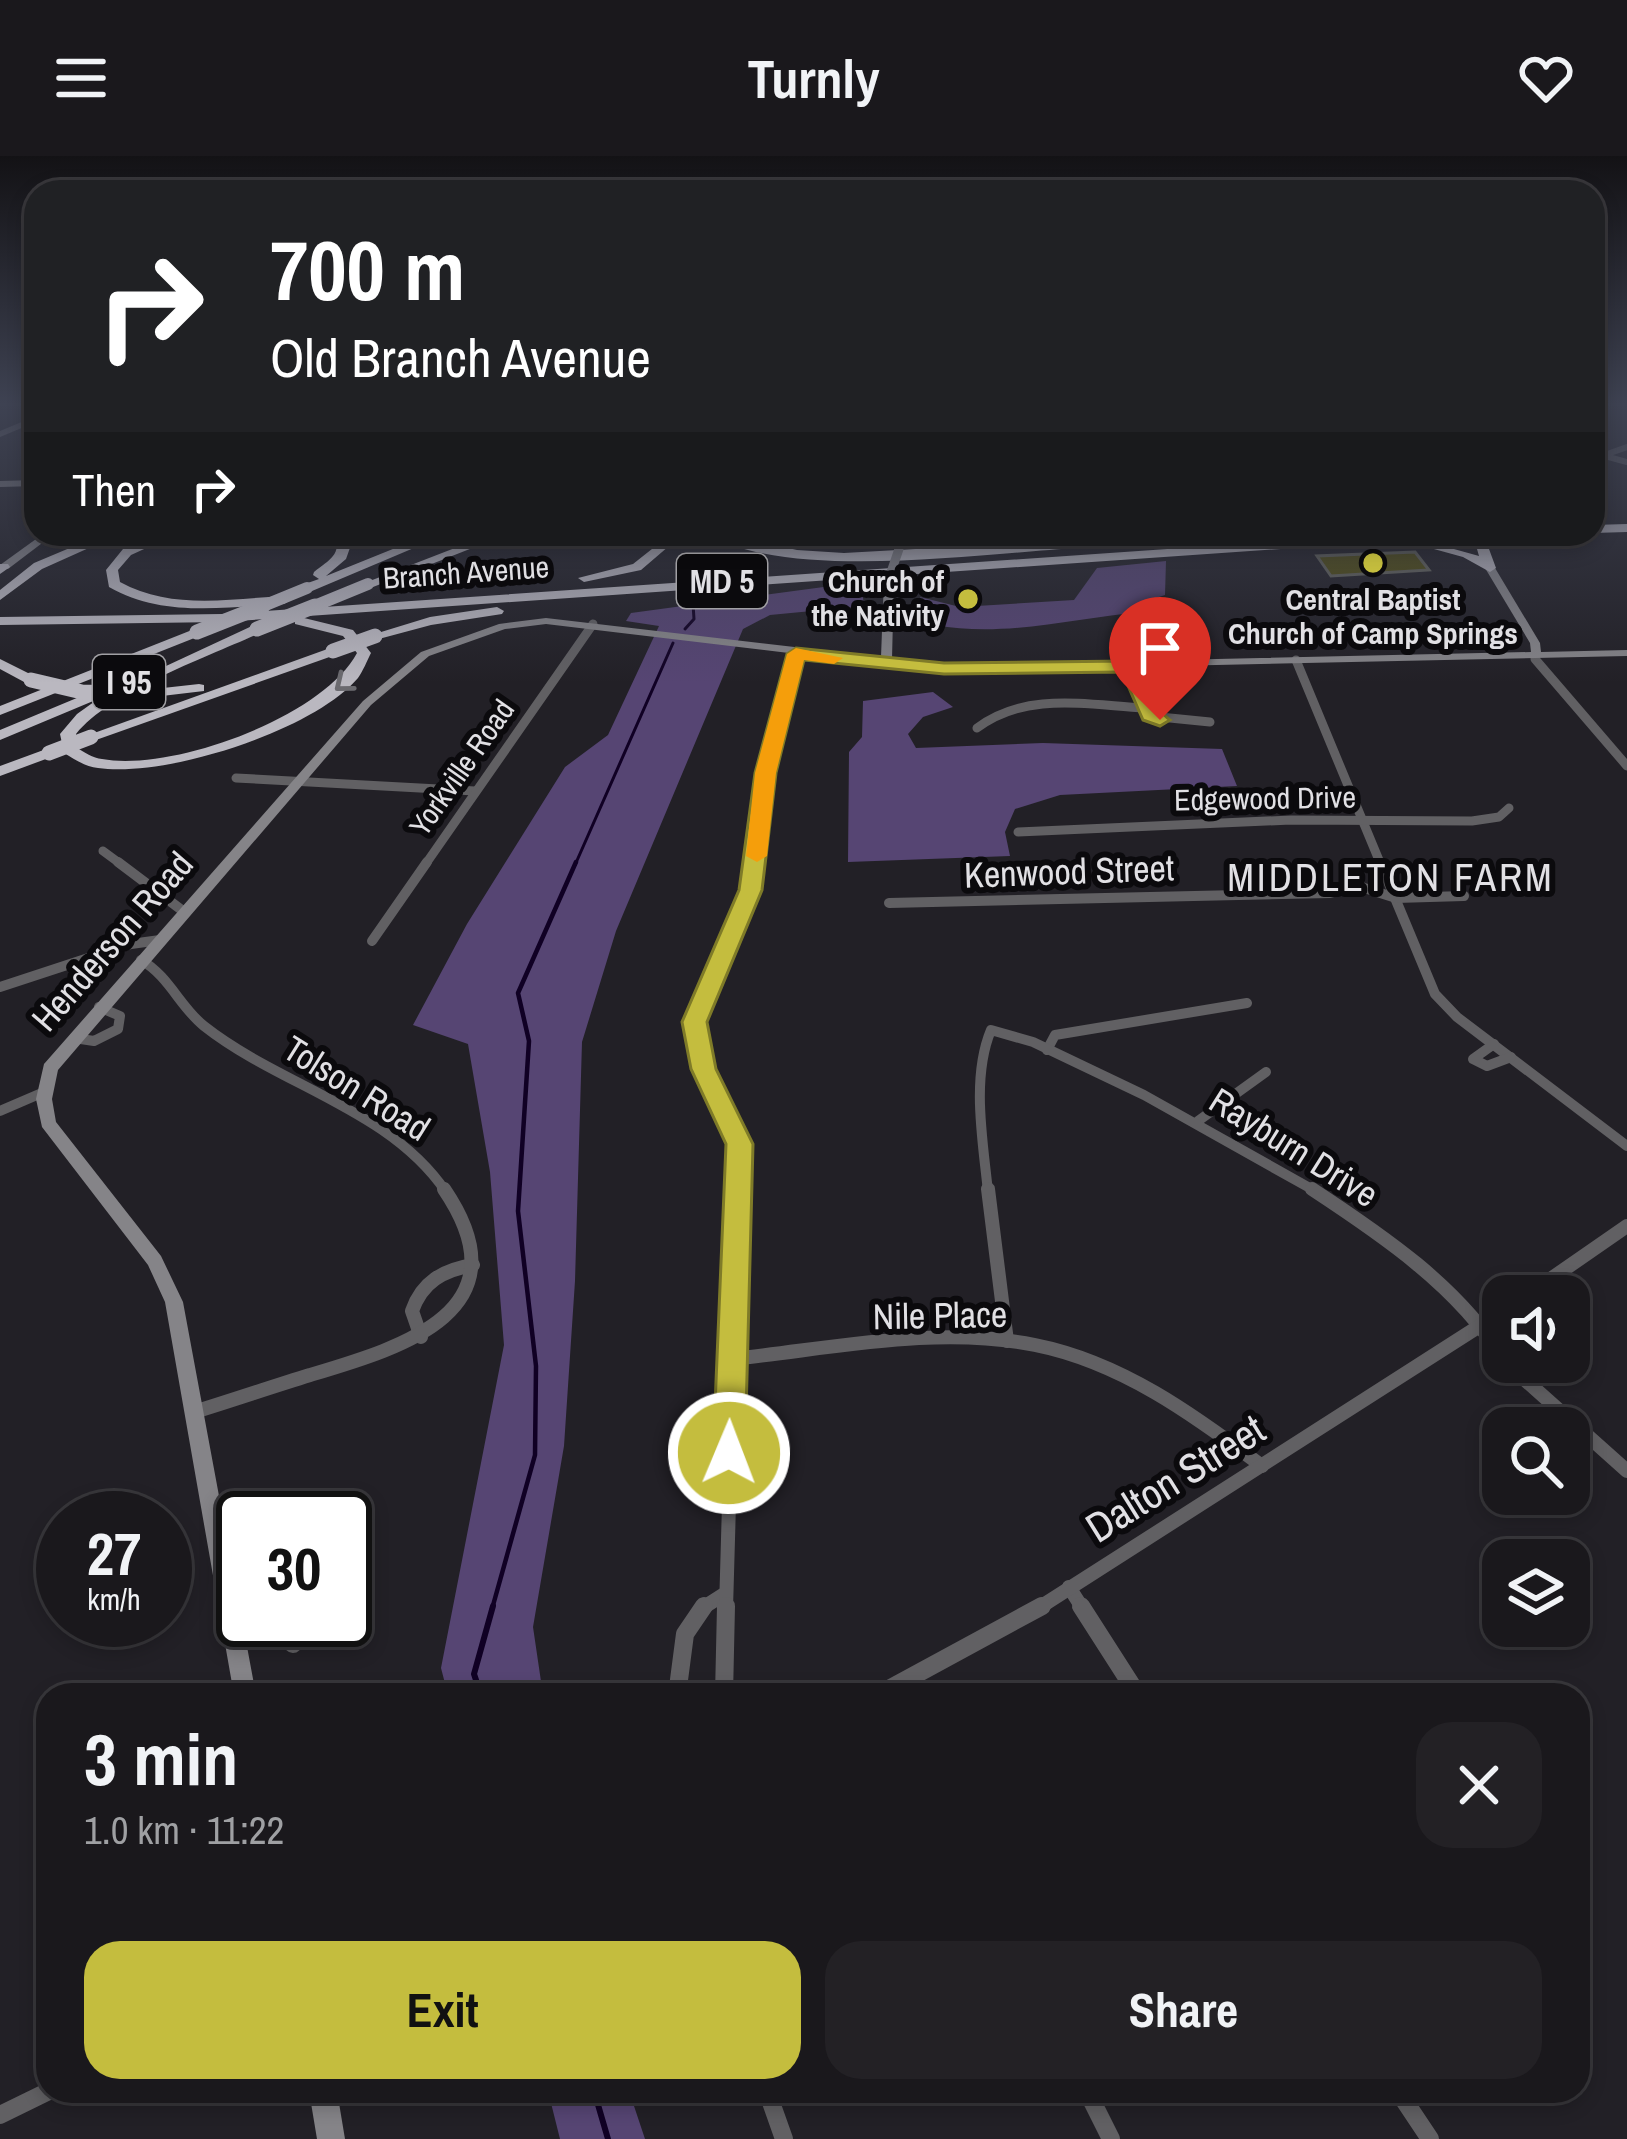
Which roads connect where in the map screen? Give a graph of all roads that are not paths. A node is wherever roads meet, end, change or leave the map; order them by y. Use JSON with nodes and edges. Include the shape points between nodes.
{"nodes":[{"id":1,"x":24,"y":544,"type":"edge"},
{"id":2,"x":31,"y":546,"type":"edge"},
{"id":3,"x":83,"y":546,"type":"edge"},
{"id":4,"x":145,"y":546,"type":"edge"},
{"id":5,"x":345,"y":546,"type":"edge"},
{"id":6,"x":409,"y":546,"type":"edge"},
{"id":7,"x":463,"y":546,"type":"edge"},
{"id":8,"x":473,"y":546,"type":"edge"},
{"id":9,"x":664,"y":546,"type":"edge"},
{"id":10,"x":752,"y":546,"type":"edge"},
{"id":11,"x":901,"y":546,"type":"edge"},
{"id":12,"x":1047,"y":546,"type":"edge"},
{"id":13,"x":1070,"y":546,"type":"edge"},
{"id":14,"x":1256,"y":546,"type":"edge"},
{"id":15,"x":1438,"y":546,"type":"edge"},
{"id":16,"x":1485,"y":546,"type":"edge"},
{"id":17,"x":979,"y":564,"type":"junction"},
{"id":18,"x":1,"y":566,"type":"edge"},
{"id":19,"x":1490,"y":568,"type":"junction"},
{"id":20,"x":299,"y":588,"type":"junction"},
{"id":21,"x":365,"y":591,"type":"junction"},
{"id":22,"x":452,"y":592,"type":"junction"},
{"id":23,"x":425,"y":602,"type":"junction"},
{"id":24,"x":1,"y":607,"type":"edge"},
{"id":25,"x":89,"y":621,"type":"junction"},
{"id":26,"x":593,"y":624,"type":"junction"},
{"id":27,"x":257,"y":629,"type":"junction"},
{"id":28,"x":333,"y":651,"type":"junction"},
{"id":29,"x":1536,"y":652,"type":"junction"},
{"id":30,"x":1627,"y":653,"type":"edge"},
{"id":31,"x":796,"y":654,"type":"junction"},
{"id":32,"x":1296,"y":660,"type":"junction"},
{"id":33,"x":0,"y":663,"type":"edge"},
{"id":34,"x":886,"y":664,"type":"junction"},
{"id":35,"x":1129,"y":666,"type":"junction"},
{"id":36,"x":36,"y":687,"type":"junction"},
{"id":37,"x":1145,"y":708,"type":"junction"},
{"id":38,"x":0,"y":711,"type":"edge"},
{"id":39,"x":1210,"y":722,"type":"dead end"},
{"id":40,"x":977,"y":728,"type":"dead end"},
{"id":41,"x":0,"y":735,"type":"edge"},
{"id":42,"x":1627,"y":766,"type":"edge"},
{"id":43,"x":0,"y":771,"type":"edge"},
{"id":44,"x":236,"y":778,"type":"dead end"},
{"id":45,"x":300,"y":783,"type":"junction"},
{"id":46,"x":475,"y":791,"type":"junction"},
{"id":47,"x":1509,"y":808,"type":"dead end"},
{"id":48,"x":1362,"y":821,"type":"junction"},
{"id":49,"x":1018,"y":832,"type":"dead end"},
{"id":50,"x":103,"y":851,"type":"dead end"},
{"id":51,"x":1464,"y":896,"type":"dead end"},
{"id":52,"x":1396,"y":898,"type":"junction"},
{"id":53,"x":889,"y":903,"type":"dead end"},
{"id":54,"x":183,"y":911,"type":"junction"},
{"id":55,"x":160,"y":940,"type":"junction"},
{"id":56,"x":372,"y":940,"type":"dead end"},
{"id":57,"x":141,"y":959,"type":"junction"},
{"id":58,"x":0,"y":987,"type":"edge"},
{"id":59,"x":1247,"y":1003,"type":"dead end"},
{"id":60,"x":99,"y":1007,"type":"junction"},
{"id":61,"x":74,"y":1037,"type":"junction"},
{"id":62,"x":1494,"y":1044,"type":"junction"},
{"id":63,"x":1047,"y":1050,"type":"junction"},
{"id":64,"x":1511,"y":1057,"type":"junction"},
{"id":65,"x":1266,"y":1072,"type":"dead end"},
{"id":66,"x":44,"y":1093,"type":"junction"},
{"id":67,"x":0,"y":1112,"type":"edge"},
{"id":68,"x":1198,"y":1120,"type":"junction"},
{"id":69,"x":1627,"y":1146,"type":"edge"},
{"id":70,"x":1627,"y":1226,"type":"edge"},
{"id":71,"x":473,"y":1265,"type":"junction"},
{"id":72,"x":1556,"y":1275,"type":"edge"},
{"id":73,"x":1482,"y":1321,"type":"edge"},
{"id":74,"x":1482,"y":1324,"type":"edge"},
{"id":75,"x":421,"y":1336,"type":"junction"},
{"id":76,"x":1006,"y":1341,"type":"junction"},
{"id":77,"x":731,"y":1359,"type":"junction"},
{"id":78,"x":1529,"y":1383,"type":"edge"},
{"id":79,"x":194,"y":1412,"type":"junction"},
{"id":80,"x":1262,"y":1466,"type":"junction"},
{"id":81,"x":1627,"y":1471,"type":"edge"},
{"id":82,"x":216,"y":1517,"type":"edge"},
{"id":83,"x":1069,"y":1587,"type":"junction"},
{"id":84,"x":726,"y":1593,"type":"junction"},
{"id":85,"x":240,"y":1647,"type":"edge"},
{"id":86,"x":244,"y":1683,"type":"edge"},
{"id":87,"x":678,"y":1683,"type":"edge"},
{"id":88,"x":724,"y":1683,"type":"edge"},
{"id":89,"x":905,"y":1683,"type":"edge"},
{"id":90,"x":1130,"y":1683,"type":"edge"},
{"id":91,"x":36,"y":2097,"type":"edge"},
{"id":92,"x":324,"y":2103,"type":"edge"},
{"id":93,"x":770,"y":2103,"type":"edge"},
{"id":94,"x":1093,"y":2103,"type":"edge"},
{"id":95,"x":1406,"y":2103,"type":"edge"},
{"id":96,"x":0,"y":2114,"type":"edge"},
{"id":97,"x":331,"y":2139,"type":"edge"},
{"id":98,"x":784,"y":2139,"type":"edge"},
{"id":99,"x":1111,"y":2139,"type":"edge"},
{"id":100,"x":1430,"y":2139,"type":"edge"}],
"edges":[{"from":1,"to":18,"type":"street"},
{"from":2,"to":18,"type":"street"},
{"from":3,"to":24,"type":"highway","via":[[55,557]]},
{"from":4,"to":21,"type":"highway","via":[[112,570],[114,584],[136,596],[188,602]]},
{"from":5,"to":20,"type":"highway"},
{"from":6,"to":20,"type":"highway"},
{"from":7,"to":21,"type":"highway","number":"I 95"},
{"from":8,"to":21,"type":"highway"},
{"from":9,"to":22,"type":"highway","via":[[626,571]]},
{"from":10,"to":12,"type":"highway","via":[[820,555]]},
{"from":11,"to":34,"type":"street","bridge":true,"via":[[889,578]]},
{"from":13,"to":22,"type":"highway","name":"Branch Avenue","number":"MD 5"},
{"from":14,"to":17,"type":"highway","name":"Branch Avenue","number":"MD 5"},
{"from":15,"to":19,"type":"highway"},
{"from":16,"to":19,"type":"highway"},
{"from":17,"to":23,"type":"highway","name":"Branch Avenue","number":"MD 5"},
{"from":17,"to":28,"type":"highway","bridge":true,"via":[[485,612]]},
{"from":19,"to":29,"type":"street"},
{"from":20,"to":36,"type":"highway","bridge":true},
{"from":21,"to":22,"type":"highway","name":"Branch Avenue","number":"MD 5"},
{"from":21,"to":24,"type":"highway","name":"Branch Avenue","number":"MD 5","via":[[207,608]]},
{"from":21,"to":27,"type":"highway","number":"I 95","bridge":true},
{"from":23,"to":24,"type":"highway","via":[[145,616]]},
{"from":23,"to":25,"type":"highway","name":"Branch Avenue","number":"MD 5"},
{"from":24,"to":25,"type":"highway","name":"Branch Avenue","number":"MD 5"},
{"from":25,"to":27,"type":"highway","one_way":true,"via":[[298,621],[348,633],[364,653],[347,684],[277,722],[168,763],[113,769],[69,750],[68,734],[82,716]]},
{"from":26,"to":31,"type":"street","name":"Henderson Road"},
{"from":26,"to":45,"type":"street","name":"Henderson Road","via":[[503,626],[425,654],[367,703]]},
{"from":26,"to":46,"type":"street","name":"Yorkville Road"},
{"from":27,"to":41,"type":"highway","number":"I 95"},
{"from":28,"to":36,"type":"highway","bridge":true,"via":[[225,682],[145,694]]},
{"from":28,"to":43,"type":"highway","bridge":true},
{"from":29,"to":30,"type":"street","name":"Henderson Road"},
{"from":29,"to":32,"type":"street","name":"Henderson Road"},
{"from":29,"to":42,"type":"street"},
{"from":31,"to":34,"type":"street","name":"Henderson Road"},
{"from":31,"to":77,"type":"street","via":[[766,773],[750,890],[695,1022],[704,1069],[739,1144]]},
{"from":32,"to":35,"type":"street","name":"Henderson Road"},
{"from":32,"to":48,"type":"street"},
{"from":33,"to":36,"type":"highway"},
{"from":34,"to":35,"type":"street","name":"Henderson Road"},
{"from":35,"to":37,"type":"street"},
{"from":36,"to":38,"type":"highway","number":"I 95"},
{"from":37,"to":39,"type":"street","via":[[1154,718]]},
{"from":37,"to":40,"type":"street","via":[[1023,704]]},
{"from":44,"to":45,"type":"street"},
{"from":45,"to":46,"type":"street"},
{"from":45,"to":54,"type":"street","name":"Henderson Road"},
{"from":46,"to":56,"type":"street","name":"Yorkville Road"},
{"from":47,"to":48,"type":"street","name":"Edgewood Drive","via":[[1472,821]]},
{"from":48,"to":49,"type":"street","name":"Edgewood Drive"},
{"from":48,"to":52,"type":"street"},
{"from":50,"to":54,"type":"street"},
{"from":51,"to":52,"type":"street","name":"Kenwood Street"},
{"from":52,"to":53,"type":"street","name":"Kenwood Street","via":[[1358,886]]},
{"from":52,"to":62,"type":"street","via":[[1435,994]]},
{"from":54,"to":55,"type":"street","name":"Henderson Road"},
{"from":55,"to":57,"type":"street","name":"Henderson Road"},
{"from":55,"to":58,"type":"street"},
{"from":57,"to":60,"type":"street","name":"Henderson Road"},
{"from":57,"to":71,"type":"street","name":"Tolson Road","via":[[202,1025],[420,1160],[457,1202]]},
{"from":59,"to":63,"type":"street","via":[[1054,1035]]},
{"from":60,"to":61,"type":"street","name":"Henderson Road"},
{"from":60,"to":61,"type":"street","via":[[120,1016],[118,1029],[94,1041]]},
{"from":61,"to":66,"type":"street","name":"Henderson Road","via":[[50,1068]]},
{"from":62,"to":64,"type":"street"},
{"from":62,"to":64,"type":"street","via":[[1473,1059],[1486,1066]]},
{"from":63,"to":68,"type":"street","name":"Rayburn Drive"},
{"from":63,"to":76,"type":"street","name":"Rayburn Drive","via":[[986,1033],[980,1067]]},
{"from":64,"to":69,"type":"street"},
{"from":65,"to":68,"type":"street"},
{"from":66,"to":67,"type":"street"},
{"from":66,"to":79,"type":"street","via":[[48,1123],[66,1152],[155,1261],[174,1302]]},
{"from":68,"to":73,"type":"street","name":"Rayburn Drive","via":[[1323,1194]]},
{"from":70,"to":72,"type":"street"},
{"from":71,"to":75,"type":"street","via":[[459,1300]]},
{"from":71,"to":75,"type":"street","via":[[440,1274],[421,1290],[412,1311]]},
{"from":74,"to":80,"type":"street","name":"Dalton Street"},
{"from":75,"to":79,"type":"street"},
{"from":76,"to":77,"type":"street","name":"Nile Place"},
{"from":76,"to":80,"type":"street","name":"Nile Place","via":[[1124,1377]]},
{"from":77,"to":84,"type":"street"},
{"from":78,"to":81,"type":"street","name":"Rayburn Drive"},
{"from":79,"to":82,"type":"street"},
{"from":80,"to":83,"type":"street","name":"Dalton Street"},
{"from":83,"to":89,"type":"street","name":"Dalton Street"},
{"from":83,"to":90,"type":"street"},
{"from":84,"to":87,"type":"street","via":[[692,1617]]},
{"from":84,"to":88,"type":"street"},
{"from":85,"to":86,"type":"street"},
{"from":91,"to":96,"type":"street"},
{"from":92,"to":97,"type":"street"},
{"from":93,"to":98,"type":"street"},
{"from":94,"to":99,"type":"street"},
{"from":95,"to":100,"type":"street"}]}
